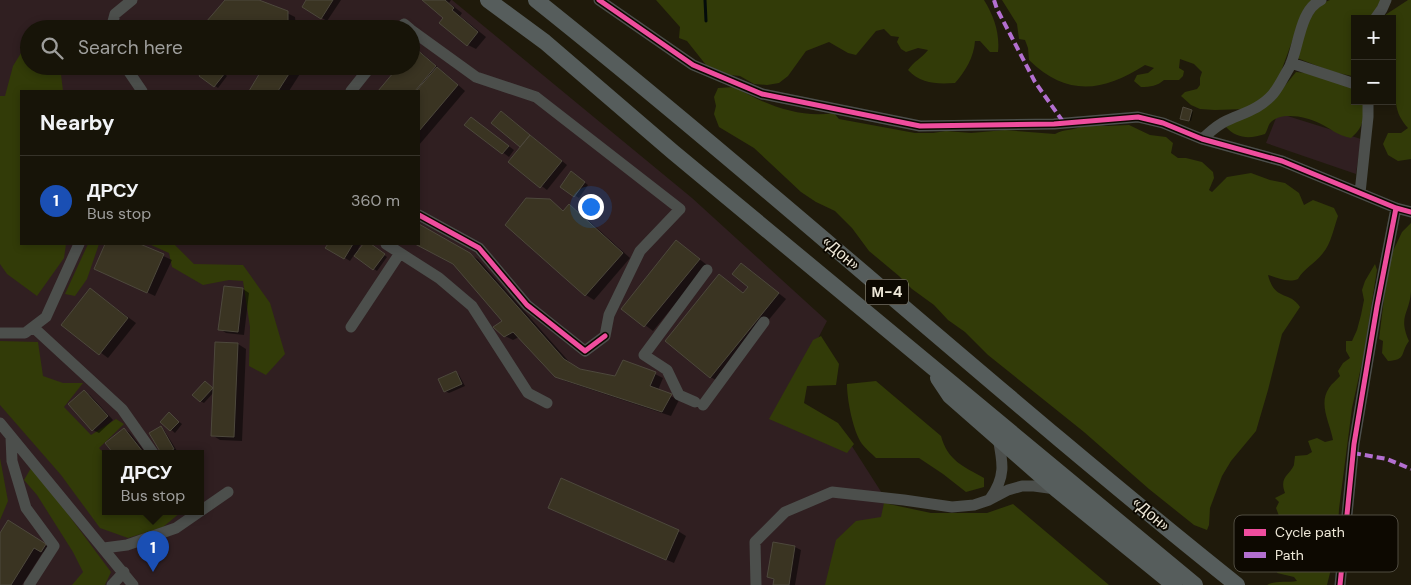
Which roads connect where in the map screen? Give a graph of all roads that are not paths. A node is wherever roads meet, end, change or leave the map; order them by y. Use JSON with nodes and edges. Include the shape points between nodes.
{"nodes":[{"id":1,"x":132,"y":0,"type":"edge"},
{"id":2,"x":488,"y":0,"type":"edge"},
{"id":3,"x":536,"y":0,"type":"edge"},
{"id":4,"x":599,"y":0,"type":"edge"},
{"id":5,"x":1321,"y":0,"type":"edge"},
{"id":6,"x":1386,"y":0,"type":"edge"},
{"id":7,"x":1378,"y":15,"type":"edge"},
{"id":8,"x":113,"y":20,"type":"edge"},
{"id":9,"x":420,"y":36,"type":"edge"},
{"id":10,"x":1291,"y":63,"type":"junction"},
{"id":11,"x":131,"y":75,"type":"edge"},
{"id":12,"x":363,"y":75,"type":"edge"},
{"id":13,"x":1351,"y":83,"type":"edge"},
{"id":14,"x":141,"y":90,"type":"edge"},
{"id":15,"x":352,"y":90,"type":"edge"},
{"id":16,"x":1368,"y":105,"type":"edge"},
{"id":17,"x":1202,"y":139,"type":"junction"},
{"id":18,"x":1360,"y":193,"type":"junction"},
{"id":19,"x":1396,"y":208,"type":"junction"},
{"id":20,"x":1411,"y":212,"type":"edge"},
{"id":21,"x":420,"y":216,"type":"edge"},
{"id":22,"x":79,"y":245,"type":"edge"},
{"id":23,"x":388,"y":245,"type":"edge"},
{"id":24,"x":400,"y":253,"type":"junction"},
{"id":25,"x":708,"y":270,"type":"dead end"},
{"id":26,"x":764,"y":322,"type":"dead end"},
{"id":27,"x":32,"y":327,"type":"junction"},
{"id":28,"x":350,"y":327,"type":"dead end"},
{"id":29,"x":0,"y":333,"type":"edge"},
{"id":30,"x":926,"y":362,"type":"junction"},
{"id":31,"x":547,"y":403,"type":"dead end"},
{"id":32,"x":0,"y":423,"type":"edge"},
{"id":33,"x":11,"y":437,"type":"junction"},
{"id":34,"x":997,"y":437,"type":"junction"},
{"id":35,"x":151,"y":450,"type":"edge"},
{"id":36,"x":1056,"y":489,"type":"junction"},
{"id":37,"x":228,"y":492,"type":"dead end"},
{"id":38,"x":989,"y":500,"type":"junction"},
{"id":39,"x":204,"y":506,"type":"edge"},
{"id":40,"x":190,"y":515,"type":"edge"},
{"id":41,"x":1347,"y":515,"type":"edge"},
{"id":42,"x":104,"y":548,"type":"junction"},
{"id":43,"x":124,"y":572,"type":"junction"},
{"id":44,"x":29,"y":585,"type":"edge"},
{"id":45,"x":112,"y":585,"type":"edge"},
{"id":46,"x":133,"y":585,"type":"edge"},
{"id":47,"x":756,"y":585,"type":"edge"},
{"id":48,"x":1174,"y":585,"type":"edge"},
{"id":49,"x":1195,"y":585,"type":"edge"},
{"id":50,"x":1237,"y":585,"type":"edge"}],
"edges":[{"from":1,"to":8,"type":"street","via":[[115,14]]},
{"from":2,"to":30,"type":"highway","number":"М-4","via":[[546,42]]},
{"from":3,"to":50,"type":"highway","name":"«Дон»","number":"М-4"},
{"from":4,"to":17,"type":"street","via":[[693,65],[762,94],[920,126],[1054,124],[1138,117]]},
{"from":5,"to":10,"type":"street","via":[[1306,17]]},
{"from":6,"to":7,"type":"street"},
{"from":9,"to":21,"type":"street","via":[[476,77],[536,97],[680,209],[640,251],[609,314],[605,336],[585,351],[527,305],[479,248]]},
{"from":10,"to":13,"type":"street"},
{"from":10,"to":17,"type":"street","via":[[1272,94],[1254,110],[1225,121]]},
{"from":11,"to":14,"type":"street"},
{"from":12,"to":15,"type":"street"},
{"from":16,"to":18,"type":"street"},
{"from":17,"to":18,"type":"street","via":[[1282,161]]},
{"from":18,"to":19,"type":"street"},
{"from":19,"to":20,"type":"street"},
{"from":19,"to":41,"type":"street","via":[[1354,444]]},
{"from":22,"to":27,"type":"street","via":[[46,317]]},
{"from":23,"to":24,"type":"street"},
{"from":24,"to":28,"type":"street"},
{"from":24,"to":31,"type":"street","via":[[472,306],[528,393]]},
{"from":25,"to":26,"type":"street","via":[[644,355],[667,370],[679,395],[699,404]]},
{"from":27,"to":29,"type":"street","via":[[24,333]]},
{"from":27,"to":35,"type":"street","via":[[122,408]]},
{"from":30,"to":34,"type":"highway","number":"М-4","via":[[950,396]]},
{"from":30,"to":49,"type":"highway","number":"М-4"},
{"from":32,"to":33,"type":"street"},
{"from":33,"to":42,"type":"street"},
{"from":33,"to":44,"type":"street","via":[[12,461],[26,508],[54,546]]},
{"from":34,"to":36,"type":"highway","number":"М-4"},
{"from":34,"to":38,"type":"street","via":[[1002,474],[999,487]]},
{"from":36,"to":38,"type":"street","via":[[1022,486]]},
{"from":36,"to":48,"type":"highway","number":"М-4"},
{"from":37,"to":39,"type":"street"},
{"from":38,"to":47,"type":"street","via":[[952,507],[832,492],[786,512],[755,542]]},
{"from":40,"to":42,"type":"street","via":[[176,528],[127,545]]},
{"from":42,"to":43,"type":"street"},
{"from":43,"to":45,"type":"street"},
{"from":43,"to":46,"type":"street"}]}
